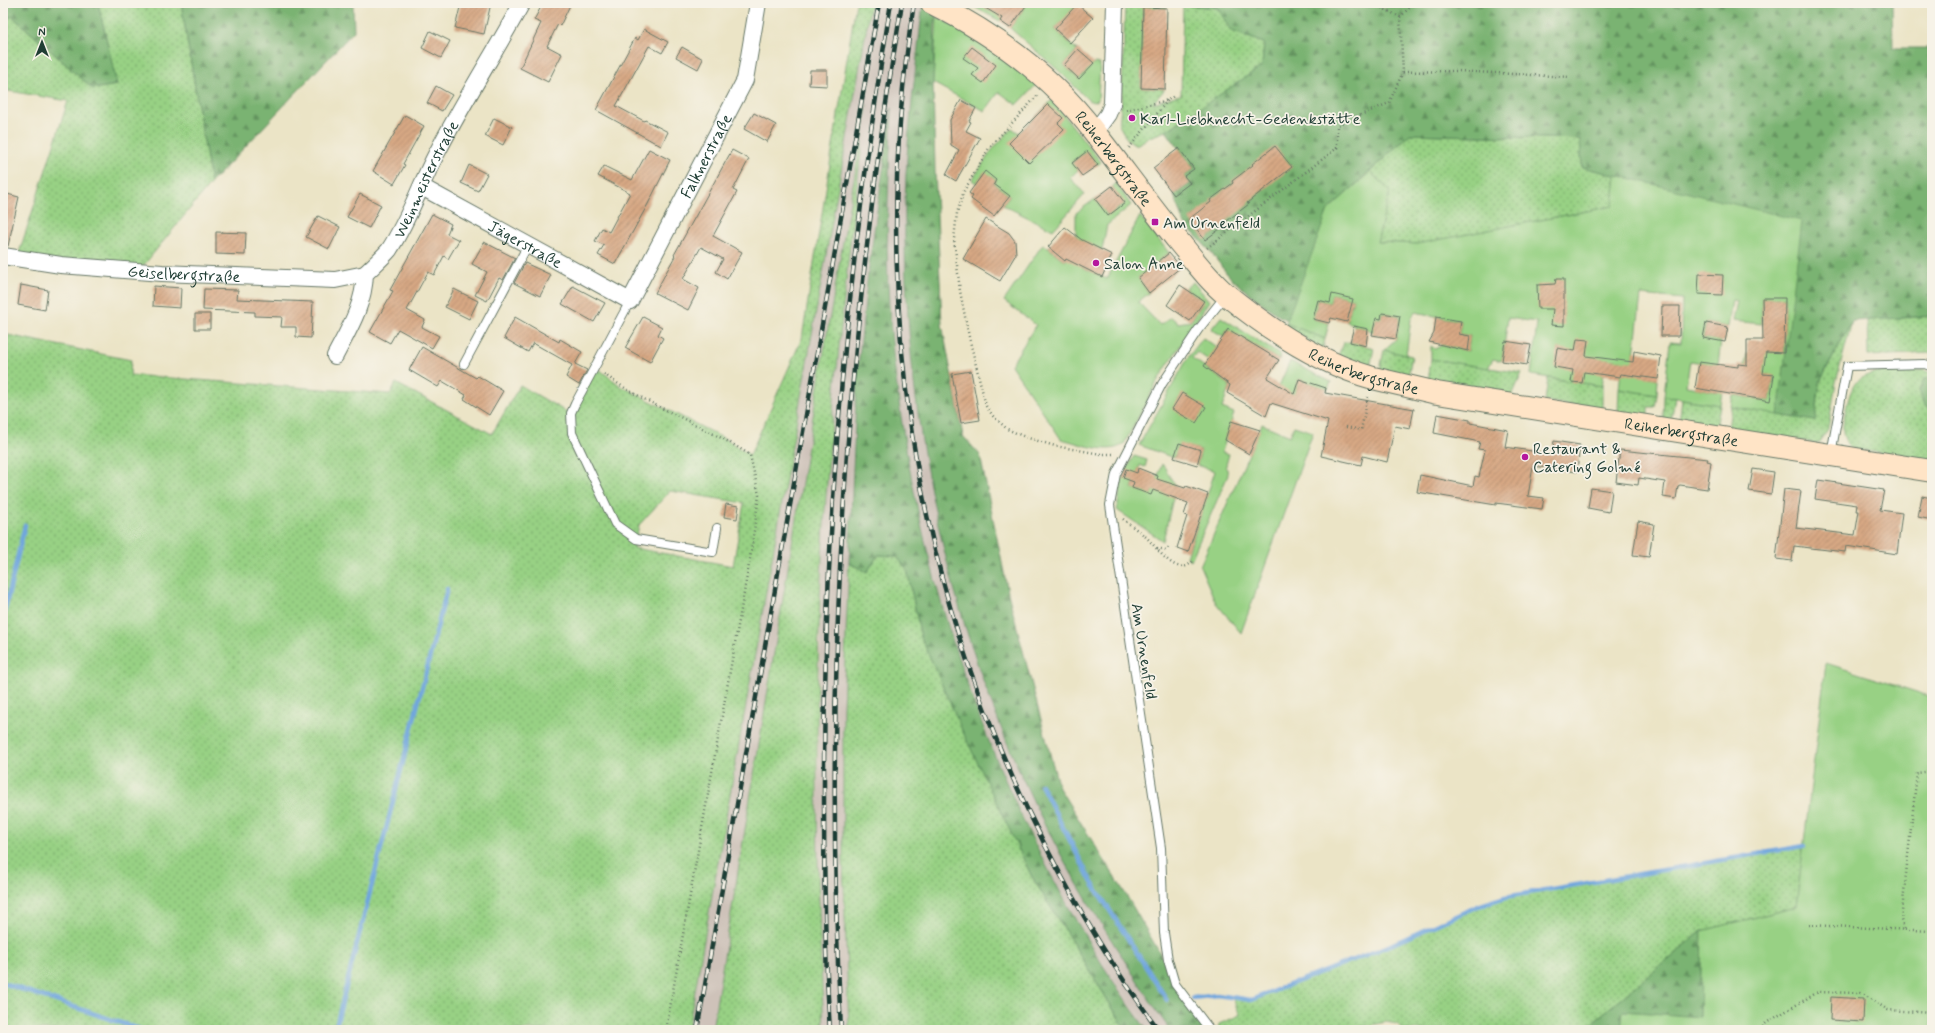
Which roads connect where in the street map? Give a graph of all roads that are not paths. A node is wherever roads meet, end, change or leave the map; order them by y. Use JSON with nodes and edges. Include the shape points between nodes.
{"nodes":[{"id":1,"x":522,"y":3,"type":"edge"},
{"id":2,"x":758,"y":3,"type":"edge"},
{"id":3,"x":932,"y":3,"type":"edge"},
{"id":4,"x":1115,"y":3,"type":"edge"},
{"id":5,"x":1095,"y":132,"type":"junction"},
{"id":6,"x":422,"y":187,"type":"junction"},
{"id":7,"x":528,"y":245,"type":"junction"},
{"id":8,"x":3,"y":256,"type":"edge"},
{"id":9,"x":366,"y":274,"type":"junction"},
{"id":10,"x":1226,"y":295,"type":"junction"},
{"id":11,"x":630,"y":301,"type":"junction"},
{"id":12,"x":335,"y":356,"type":"dead end"},
{"id":13,"x":464,"y":364,"type":"dead end"},
{"id":14,"x":1932,"y":367,"type":"edge"},
{"id":15,"x":1831,"y":456,"type":"junction"},
{"id":16,"x":1932,"y":471,"type":"edge"},
{"id":17,"x":717,"y":528,"type":"dead end"},
{"id":18,"x":1210,"y":1030,"type":"edge"}],
"edges":[{"from":1,"to":6,"type":"street","name":"Weinmeisterstraße","via":[[463,104],[430,165]]},
{"from":2,"to":11,"type":"street","name":"Falknerstraße","via":[[745,80]]},
{"from":3,"to":5,"type":"street","name":"Reiherbergstraße","via":[[1014,52],[1049,83]]},
{"from":4,"to":5,"type":"street","via":[[1112,104]]},
{"from":5,"to":10,"type":"street","name":"Reiherbergstraße","via":[[1193,259]]},
{"from":6,"to":7,"type":"street","name":"Jägerstraße"},
{"from":6,"to":9,"type":"street","name":"Weinmeisterstraße","via":[[388,250]]},
{"from":7,"to":11,"type":"street","name":"Jägerstraße"},
{"from":7,"to":13,"type":"lane"},
{"from":8,"to":9,"type":"street","name":"Geiselbergstraße","via":[[60,265],[162,273],[335,280]]},
{"from":9,"to":12,"type":"street","via":[[357,315]]},
{"from":10,"to":15,"type":"street","name":"Reiherbergstraße","via":[[1312,353],[1372,378],[1437,393]]},
{"from":10,"to":18,"type":"lane","name":"Am Urnenfeld","via":[[1198,330],[1162,384],[1116,474],[1110,509],[1161,848],[1168,960],[1175,984]]},
{"from":11,"to":17,"type":"lane","via":[[575,404],[571,414],[572,433],[615,524],[636,539],[713,552]]},
{"from":14,"to":15,"type":"lane","via":[[1925,364],[1847,366]]},
{"from":15,"to":16,"type":"street","name":"Reiherbergstraße"}]}
